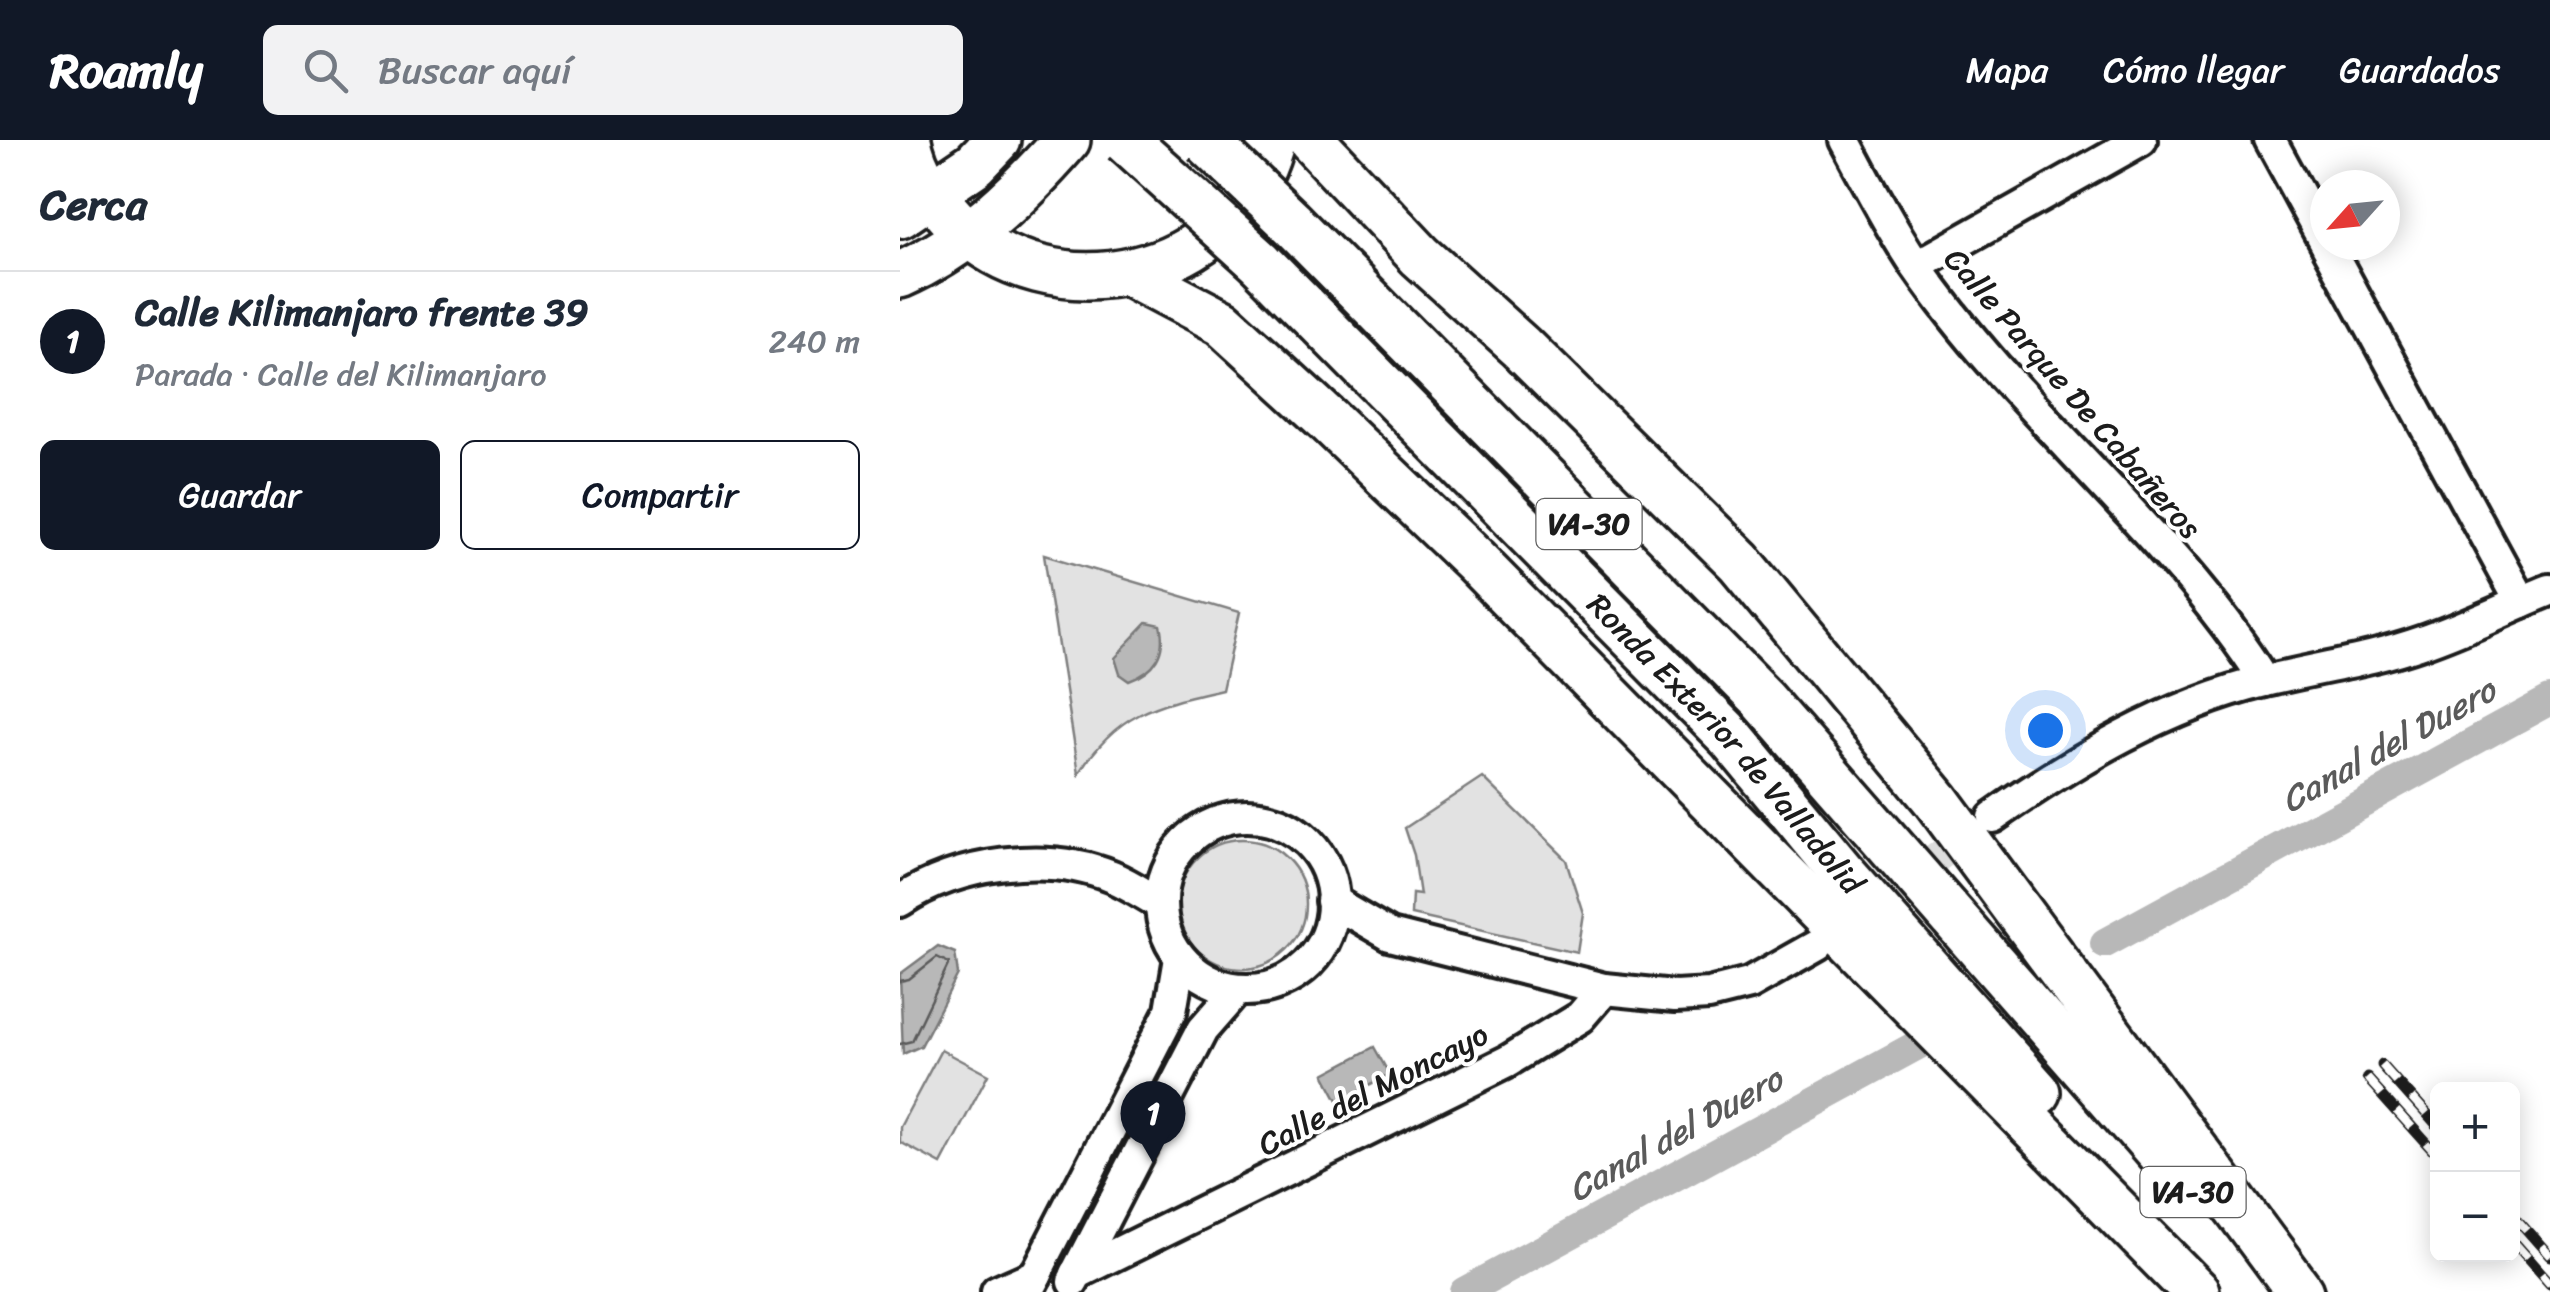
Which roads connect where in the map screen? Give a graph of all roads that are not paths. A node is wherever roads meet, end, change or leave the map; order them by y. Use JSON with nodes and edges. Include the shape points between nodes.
{"nodes":[{"id":1,"x":908,"y":140,"type":"edge"},
{"id":2,"x":998,"y":140,"type":"edge"},
{"id":3,"x":1067,"y":140,"type":"edge"},
{"id":4,"x":1124,"y":140,"type":"edge"},
{"id":5,"x":1205,"y":140,"type":"edge"},
{"id":6,"x":1272,"y":140,"type":"edge"},
{"id":7,"x":1311,"y":140,"type":"edge"},
{"id":8,"x":1844,"y":140,"type":"edge"},
{"id":9,"x":2142,"y":140,"type":"edge"},
{"id":10,"x":2270,"y":140,"type":"edge"},
{"id":11,"x":916,"y":206,"type":"edge"},
{"id":12,"x":2310,"y":214,"type":"edge"},
{"id":13,"x":968,"y":235,"type":"junction"},
{"id":14,"x":2335,"y":260,"type":"edge"},
{"id":15,"x":1916,"y":266,"type":"junction"},
{"id":16,"x":1041,"y":272,"type":"junction"},
{"id":17,"x":1129,"y":274,"type":"junction"},
{"id":18,"x":900,"y":276,"type":"edge"},
{"id":19,"x":900,"y":289,"type":"edge"},
{"id":20,"x":2550,"y":590,"type":"edge"},
{"id":21,"x":2521,"y":602,"type":"junction"},
{"id":22,"x":2265,"y":681,"type":"junction"},
{"id":23,"x":1993,"y":816,"type":"tunnel mouth"},
{"id":24,"x":1169,"y":866,"type":"junction"},
{"id":25,"x":1110,"y":876,"type":"junction"},
{"id":26,"x":1332,"y":901,"type":"junction"},
{"id":27,"x":900,"y":902,"type":"edge"},
{"id":28,"x":1161,"y":904,"type":"junction"},
{"id":29,"x":1390,"y":935,"type":"junction"},
{"id":30,"x":1325,"y":939,"type":"junction"},
{"id":31,"x":1818,"y":945,"type":"dead end"},
{"id":32,"x":1180,"y":958,"type":"junction"},
{"id":33,"x":1238,"y":989,"type":"junction"},
{"id":34,"x":1604,"y":989,"type":"junction"},
{"id":35,"x":1116,"y":1197,"type":"junction"},
{"id":36,"x":1162,"y":1234,"type":"junction"},
{"id":37,"x":1030,"y":1283,"type":"edge"},
{"id":38,"x":1072,"y":1283,"type":"edge"},
{"id":39,"x":997,"y":1292,"type":"edge"},
{"id":40,"x":2196,"y":1292,"type":"edge"},
{"id":41,"x":2208,"y":1292,"type":"edge"},
{"id":42,"x":2280,"y":1292,"type":"edge"},
{"id":43,"x":2300,"y":1292,"type":"edge"}],
"edges":[{"from":1,"to":11,"type":"highway"},
{"from":2,"to":11,"type":"highway"},
{"from":3,"to":13,"type":"highway"},
{"from":4,"to":41,"type":"highway","name":"Ronda Exterior de Valladolid","number":"VA-30","bridge":true,"via":[[1260,262],[1731,738]]},
{"from":5,"to":42,"type":"highway","name":"Ronda Exterior de Valladolid","number":"VA-30","bridge":true,"via":[[1763,700]]},
{"from":6,"to":17,"type":"highway","via":[[1239,205],[1208,236],[1171,260]]},
{"from":7,"to":43,"type":"highway","via":[[1420,256],[1739,562],[1936,800]]},
{"from":8,"to":15,"type":"street","name":"Calle Parque De Cabañeros"},
{"from":9,"to":15,"type":"street"},
{"from":10,"to":12,"type":"street"},
{"from":11,"to":13,"type":"highway"},
{"from":13,"to":16,"type":"highway"},
{"from":13,"to":18,"type":"highway"},
{"from":14,"to":21,"type":"street"},
{"from":15,"to":22,"type":"street","name":"Calle Parque De Cabañeros","via":[[2230,627]]},
{"from":16,"to":17,"type":"highway"},
{"from":16,"to":19,"type":"highway","via":[[970,267]]},
{"from":17,"to":40,"type":"highway","via":[[1222,323],[1382,472]]},
{"from":20,"to":21,"type":"street"},
{"from":21,"to":22,"type":"street","via":[[2421,644]]},
{"from":22,"to":23,"type":"street","via":[[2122,736]]},
{"from":24,"to":25,"type":"street"},
{"from":24,"to":26,"type":"street","via":[[1208,826],[1233,818],[1266,820],[1292,830],[1314,850]]},
{"from":24,"to":28,"type":"street"},
{"from":25,"to":27,"type":"street","via":[[1074,867],[983,867],[930,882]]},
{"from":25,"to":28,"type":"street"},
{"from":26,"to":29,"type":"street"},
{"from":26,"to":30,"type":"street"},
{"from":28,"to":32,"type":"street"},
{"from":29,"to":30,"type":"street"},
{"from":29,"to":34,"type":"street"},
{"from":30,"to":33,"type":"street","via":[[1291,977]]},
{"from":31,"to":34,"type":"street","via":[[1767,976],[1709,994]]},
{"from":32,"to":33,"type":"street","via":[[1204,978]]},
{"from":32,"to":37,"type":"street","via":[[1171,1011]]},
{"from":33,"to":35,"type":"street","via":[[1202,1029]]},
{"from":34,"to":36,"type":"street","name":"Calle del Moncayo","via":[[1580,1017],[1508,1061]]},
{"from":35,"to":36,"type":"street","via":[[1138,1223]]},
{"from":35,"to":38,"type":"street"},
{"from":36,"to":38,"type":"street","name":"Calle del Moncayo"},
{"from":37,"to":39,"type":"street"}]}
